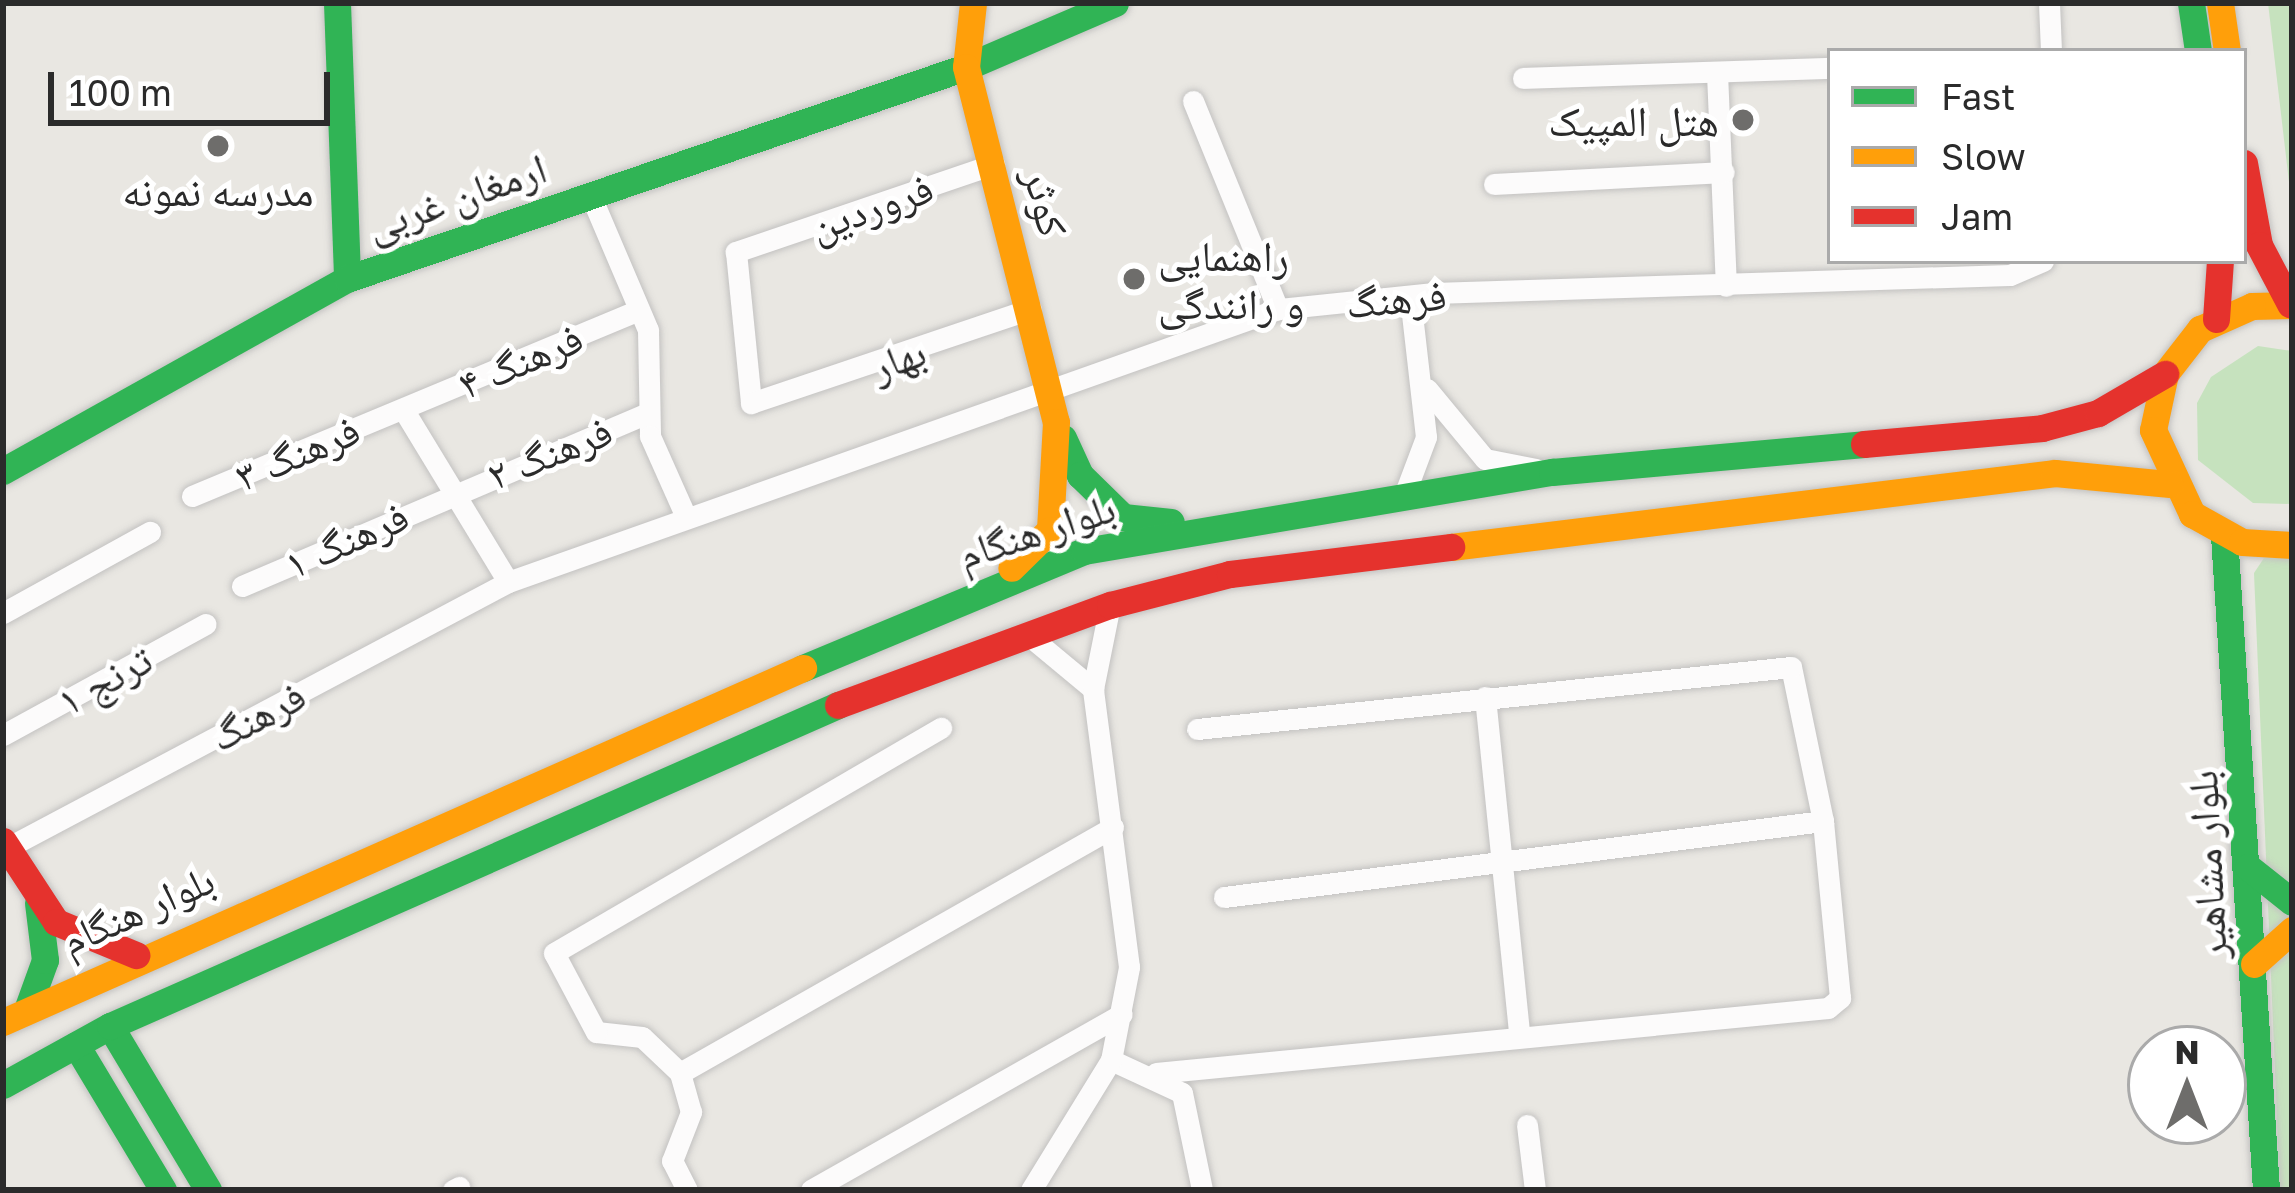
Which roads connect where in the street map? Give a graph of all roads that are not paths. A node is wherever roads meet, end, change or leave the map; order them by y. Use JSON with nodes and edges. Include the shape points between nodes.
{"nodes":[{"id":1,"x":337,"y":3,"type":"edge"},
{"id":2,"x":973,"y":3,"type":"edge"},
{"id":3,"x":1114,"y":3,"type":"edge"},
{"id":4,"x":2049,"y":3,"type":"edge"},
{"id":5,"x":2192,"y":3,"type":"edge"},
{"id":6,"x":2220,"y":3,"type":"edge"},
{"id":7,"x":2050,"y":48,"type":"edge"},
{"id":8,"x":2198,"y":48,"type":"edge"},
{"id":9,"x":2227,"y":48,"type":"edge"},
{"id":10,"x":966,"y":67,"type":"junction"},
{"id":11,"x":1827,"y":68,"type":"edge"},
{"id":12,"x":1717,"y":73,"type":"junction"},
{"id":13,"x":1523,"y":78,"type":"dead end"},
{"id":14,"x":1193,"y":101,"type":"dead end"},
{"id":15,"x":994,"y":164,"type":"junction"},
{"id":16,"x":1724,"y":172,"type":"junction"},
{"id":17,"x":2247,"y":179,"type":"edge"},
{"id":18,"x":1494,"y":184,"type":"dead end"},
{"id":19,"x":590,"y":194,"type":"junction"},
{"id":20,"x":2037,"y":264,"type":"edge"},
{"id":21,"x":2220,"y":264,"type":"edge"},
{"id":22,"x":347,"y":279,"type":"junction"},
{"id":23,"x":1726,"y":286,"type":"junction"},
{"id":24,"x":1409,"y":296,"type":"junction"},
{"id":25,"x":2291,"y":304,"type":"edge"},
{"id":26,"x":1031,"y":309,"type":"junction"},
{"id":27,"x":1278,"y":309,"type":"junction"},
{"id":28,"x":637,"y":310,"type":"junction"},
{"id":29,"x":2216,"y":319,"type":"junction"},
{"id":30,"x":2164,"y":374,"type":"junction"},
{"id":31,"x":1054,"y":388,"type":"junction"},
{"id":32,"x":1426,"y":388,"type":"junction"},
{"id":33,"x":764,"y":406,"type":"joint"},
{"id":34,"x":403,"y":409,"type":"junction"},
{"id":35,"x":647,"y":413,"type":"junction"},
{"id":36,"x":1056,"y":422,"type":"junction"},
{"id":37,"x":1816,"y":448,"type":"junction"},
{"id":38,"x":3,"y":471,"type":"edge"},
{"id":39,"x":1552,"y":472,"type":"junction"},
{"id":40,"x":2169,"y":484,"type":"junction"},
{"id":41,"x":450,"y":492,"type":"junction"},
{"id":42,"x":1405,"y":493,"type":"junction"},
{"id":43,"x":192,"y":496,"type":"dead end"},
{"id":44,"x":1823,"y":500,"type":"junction"},
{"id":45,"x":686,"y":517,"type":"junction"},
{"id":46,"x":1218,"y":523,"type":"junction"},
{"id":47,"x":150,"y":532,"type":"dead end"},
{"id":48,"x":2224,"y":536,"type":"junction"},
{"id":49,"x":2292,"y":545,"type":"edge"},
{"id":50,"x":508,"y":582,"type":"junction"},
{"id":51,"x":242,"y":586,"type":"dead end"},
{"id":52,"x":988,"y":587,"type":"junction"},
{"id":53,"x":1110,"y":605,"type":"junction"},
{"id":54,"x":3,"y":613,"type":"edge"},
{"id":55,"x":206,"y":624,"type":"dead end"},
{"id":56,"x":1028,"y":634,"type":"junction"},
{"id":57,"x":1093,"y":689,"type":"junction"},
{"id":58,"x":1485,"y":697,"type":"junction"},
{"id":59,"x":941,"y":728,"type":"dead end"},
{"id":60,"x":1197,"y":729,"type":"dead end"},
{"id":61,"x":3,"y":735,"type":"edge"},
{"id":62,"x":586,"y":758,"type":"junction"},
{"id":63,"x":608,"y":807,"type":"junction"},
{"id":64,"x":1823,"y":821,"type":"junction"},
{"id":65,"x":1113,"y":827,"type":"junction"},
{"id":66,"x":4,"y":846,"type":"edge"},
{"id":67,"x":1503,"y":862,"type":"junction"},
{"id":68,"x":2248,"y":867,"type":"junction"},
{"id":69,"x":1225,"y":897,"type":"dead end"},
{"id":70,"x":2292,"y":902,"type":"edge"},
{"id":71,"x":38,"y":903,"type":"junction"},
{"id":72,"x":2292,"y":930,"type":"edge"},
{"id":73,"x":136,"y":955,"type":"junction"},
{"id":74,"x":2254,"y":964,"type":"junction"},
{"id":75,"x":28,"y":1006,"type":"junction"},
{"id":76,"x":1122,"y":1014,"type":"junction"},
{"id":77,"x":3,"y":1022,"type":"edge"},
{"id":78,"x":110,"y":1026,"type":"junction"},
{"id":79,"x":1519,"y":1034,"type":"junction"},
{"id":80,"x":76,"y":1045,"type":"junction"},
{"id":81,"x":1111,"y":1060,"type":"junction"},
{"id":82,"x":680,"y":1073,"type":"junction"},
{"id":83,"x":1156,"y":1073,"type":"junction"},
{"id":84,"x":141,"y":1079,"type":"junction"},
{"id":85,"x":3,"y":1085,"type":"edge"},
{"id":86,"x":111,"y":1103,"type":"junction"},
{"id":87,"x":1527,"y":1125,"type":"dead end"},
{"id":88,"x":163,"y":1190,"type":"edge"},
{"id":89,"x":208,"y":1190,"type":"edge"},
{"id":90,"x":688,"y":1190,"type":"edge"},
{"id":91,"x":811,"y":1190,"type":"edge"},
{"id":92,"x":1031,"y":1190,"type":"edge"},
{"id":93,"x":1202,"y":1190,"type":"edge"},
{"id":94,"x":1535,"y":1190,"type":"edge"},
{"id":95,"x":2266,"y":1190,"type":"edge"}],
"edges":[{"from":1,"to":22,"type":"main road"},
{"from":2,"to":10,"type":"main road","name":"کوثر"},
{"from":3,"to":10,"type":"main road","name":"ارمغان غربی"},
{"from":4,"to":7,"type":"street"},
{"from":5,"to":8,"type":"main road"},
{"from":6,"to":9,"type":"main road"},
{"from":10,"to":15,"type":"main road","name":"کوثر"},
{"from":10,"to":19,"type":"main road","name":"ارمغان غربی"},
{"from":11,"to":12,"type":"street"},
{"from":12,"to":13,"type":"street"},
{"from":12,"to":16,"type":"street"},
{"from":14,"to":27,"type":"street"},
{"from":15,"to":26,"type":"main road","name":"کوثر"},
{"from":15,"to":33,"type":"street","name":"فروردین","via":[[747,249],[732,262],[751,404]]},
{"from":16,"to":18,"type":"street"},
{"from":16,"to":23,"type":"street"},
{"from":17,"to":25,"type":"main road","via":[[2259,244]]},
{"from":19,"to":22,"type":"main road","name":"ارمغان غربی"},
{"from":19,"to":28,"type":"street"},
{"from":20,"to":23,"type":"street","name":"فرهنگ","via":[[2010,275]]},
{"from":21,"to":29,"type":"main road"},
{"from":22,"to":38,"type":"main road","name":"ارمغان غربی"},
{"from":23,"to":24,"type":"street","name":"فرهنگ"},
{"from":24,"to":27,"type":"street","name":"فرهنگ"},
{"from":24,"to":32,"type":"street"},
{"from":25,"to":29,"type":"main road"},
{"from":26,"to":31,"type":"main road","name":"کوثر"},
{"from":26,"to":33,"type":"street","name":"بهار"},
{"from":27,"to":31,"type":"street","name":"فرهنگ"},
{"from":28,"to":34,"type":"street","name":"فرهنگ ۴"},
{"from":28,"to":35,"type":"street","via":[[653,354]]},
{"from":29,"to":30,"type":"main road"},
{"from":30,"to":37,"type":"main road","name":"بلوار هنگام","via":[[2057,425]]},
{"from":30,"to":40,"type":"main road","via":[[2153,430]]},
{"from":31,"to":36,"type":"main road","name":"کوثر"},
{"from":31,"to":45,"type":"street","name":"فرهنگ"},
{"from":32,"to":39,"type":"street","via":[[1484,458]]},
{"from":32,"to":42,"type":"street","via":[[1420,467]]},
{"from":34,"to":41,"type":"street"},
{"from":34,"to":43,"type":"street","name":"فرهنگ ۳"},
{"from":35,"to":41,"type":"street","name":"فرهنگ ۲"},
{"from":35,"to":45,"type":"street"},
{"from":36,"to":46,"type":"main road","name":"کوثر","via":[[1080,475],[1123,517]]},
{"from":36,"to":52,"type":"main road","name":"کوثر","via":[[1050,530]]},
{"from":37,"to":39,"type":"main road","name":"بلوار هنگام"},
{"from":37,"to":44,"type":"main road"},
{"from":39,"to":42,"type":"main road","name":"بلوار هنگام"},
{"from":40,"to":44,"type":"main road","via":[[2055,473]]},
{"from":40,"to":48,"type":"main road"},
{"from":41,"to":50,"type":"street"},
{"from":41,"to":51,"type":"street","name":"فرهنگ ۱"},
{"from":42,"to":46,"type":"main road","name":"بلوار هنگام"},
{"from":44,"to":53,"type":"main road","via":[[1230,574]]},
{"from":45,"to":50,"type":"street","name":"فرهنگ"},
{"from":46,"to":52,"type":"main road","name":"بلوار هنگام","via":[[1084,550]]},
{"from":47,"to":54,"type":"street"},
{"from":48,"to":49,"type":"main road"},
{"from":48,"to":68,"type":"main road","name":"بلوار مشاهیر"},
{"from":50,"to":66,"type":"street","name":"فرهنگ"},
{"from":52,"to":62,"type":"main road","name":"بلوار هنگام"},
{"from":53,"to":56,"type":"main road"},
{"from":53,"to":57,"type":"street"},
{"from":55,"to":61,"type":"street","name":"ترنج ۱"},
{"from":56,"to":57,"type":"street"},
{"from":56,"to":63,"type":"main road"},
{"from":57,"to":65,"type":"street"},
{"from":58,"to":60,"type":"street"},
{"from":58,"to":64,"type":"street","via":[[1790,667]]},
{"from":58,"to":67,"type":"street"},
{"from":59,"to":82,"type":"street","via":[[561,944],[556,962],[596,1032],[642,1037]]},
{"from":62,"to":63,"type":"main road"},
{"from":62,"to":73,"type":"main road","name":"بلوار هنگام"},
{"from":63,"to":78,"type":"main road"},
{"from":64,"to":67,"type":"street"},
{"from":64,"to":79,"type":"street","via":[[1835,1005]]},
{"from":65,"to":76,"type":"street","via":[[1129,967]]},
{"from":65,"to":82,"type":"street"},
{"from":66,"to":71,"type":"main road"},
{"from":67,"to":69,"type":"street"},
{"from":67,"to":79,"type":"street"},
{"from":68,"to":70,"type":"main road"},
{"from":68,"to":74,"type":"main road","name":"بلوار مشاهیر"},
{"from":71,"to":73,"type":"main road","via":[[85,942]]},
{"from":71,"to":75,"type":"main road","via":[[45,959]]},
{"from":72,"to":74,"type":"main road"},
{"from":73,"to":75,"type":"main road","name":"بلوار هنگام"},
{"from":74,"to":95,"type":"main road","name":"بلوار مشاهیر"},
{"from":75,"to":77,"type":"main road","name":"بلوار هنگام"},
{"from":76,"to":81,"type":"street"},
{"from":76,"to":91,"type":"street"},
{"from":78,"to":80,"type":"main road"},
{"from":78,"to":84,"type":"main road"},
{"from":79,"to":83,"type":"street"},
{"from":80,"to":85,"type":"main road"},
{"from":80,"to":86,"type":"main road"},
{"from":81,"to":83,"type":"street"},
{"from":81,"to":92,"type":"street"},
{"from":82,"to":90,"type":"street","via":[[691,1112],[672,1161]]},
{"from":83,"to":93,"type":"street","via":[[1191,1113]]},
{"from":84,"to":86,"type":"main road","via":[[116,1085]]},
{"from":84,"to":89,"type":"main road"},
{"from":86,"to":88,"type":"main road"},
{"from":87,"to":94,"type":"street"}]}
